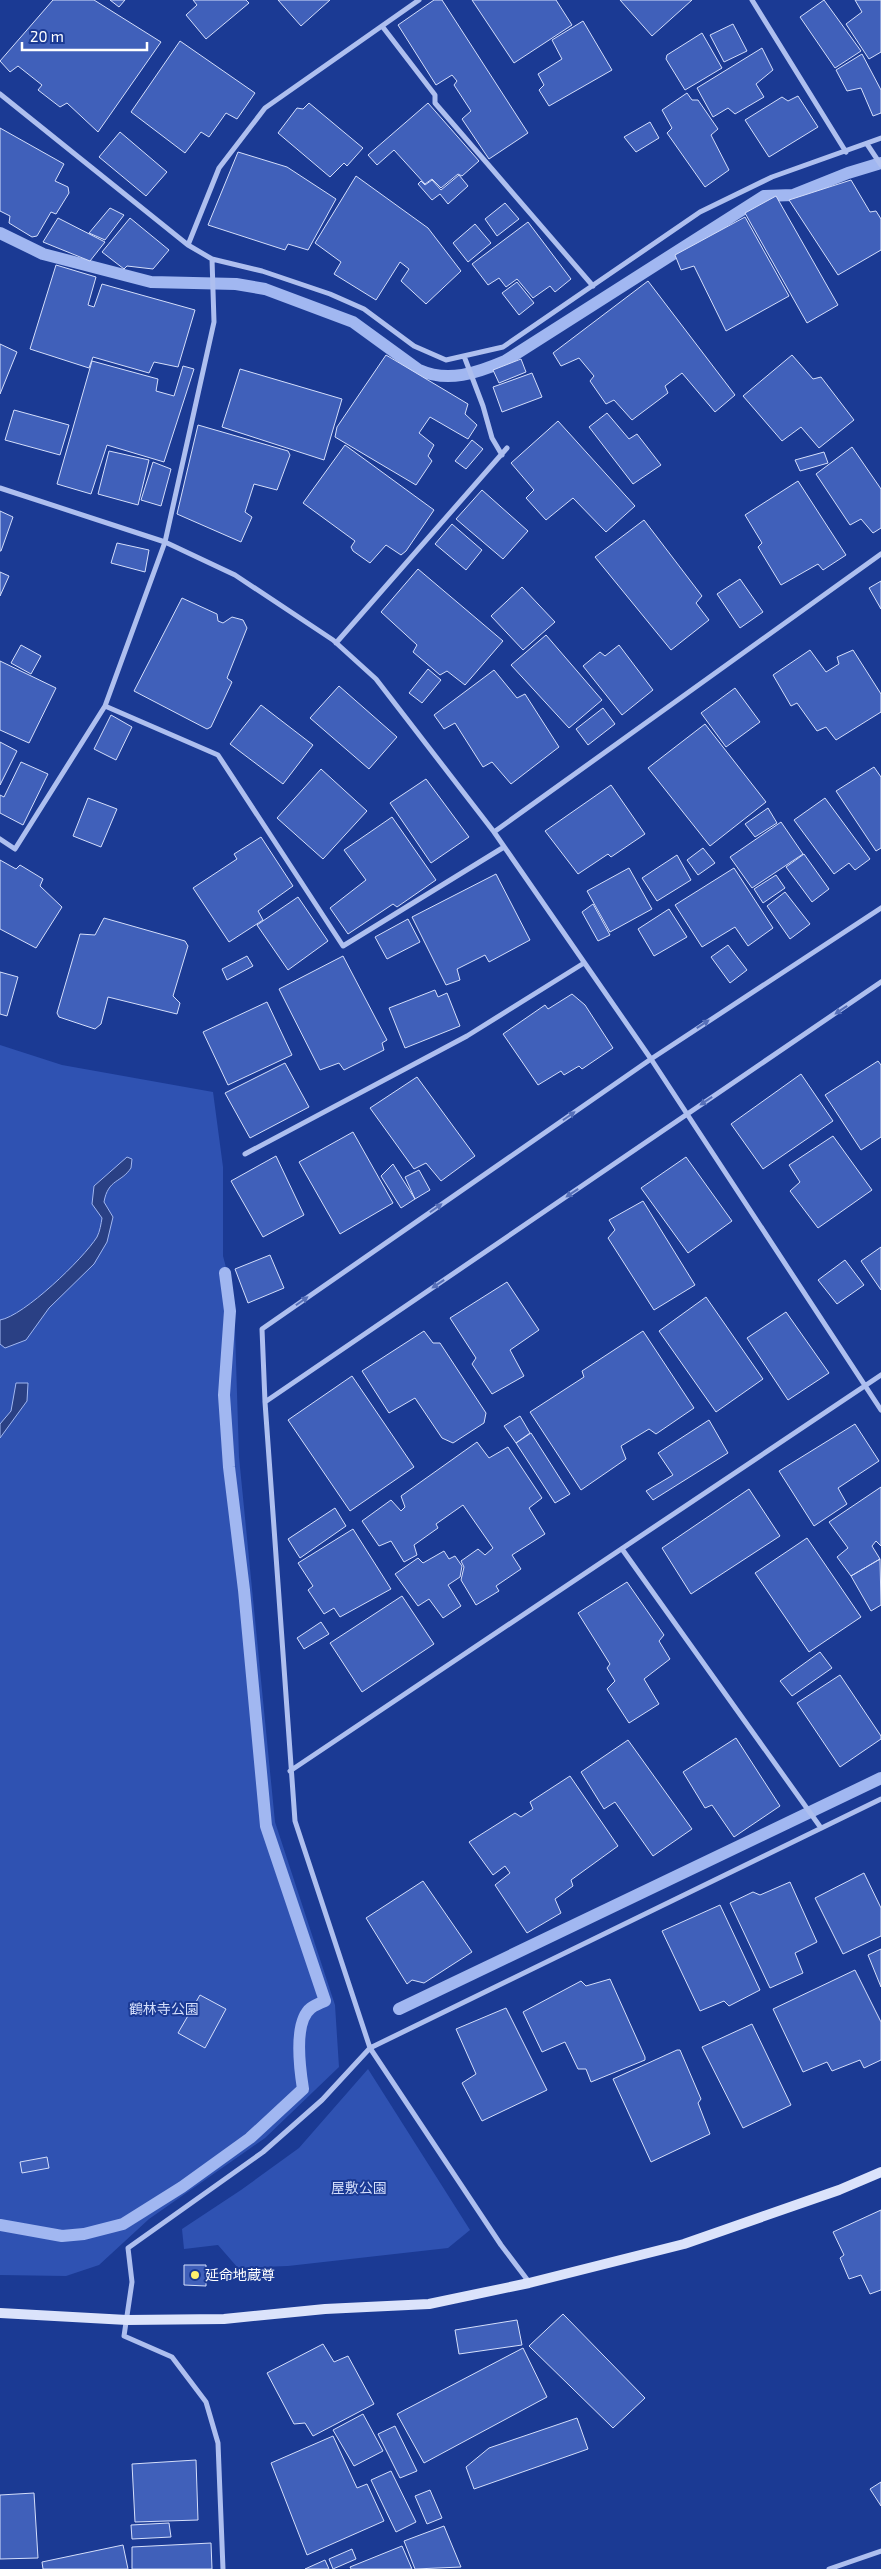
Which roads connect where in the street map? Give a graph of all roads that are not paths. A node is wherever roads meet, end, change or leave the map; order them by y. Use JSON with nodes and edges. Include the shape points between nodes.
{"nodes":[{"id":1,"x":419,"y":0,"type":"edge"},
{"id":2,"x":752,"y":0,"type":"edge"},
{"id":3,"x":382,"y":26,"type":"junction"},
{"id":4,"x":0,"y":94,"type":"edge"},
{"id":5,"x":881,"y":138,"type":"edge"},
{"id":6,"x":867,"y":144,"type":"junction"},
{"id":7,"x":846,"y":152,"type":"junction"},
{"id":8,"x":881,"y":165,"type":"edge"},
{"id":9,"x":188,"y":245,"type":"junction"},
{"id":10,"x":212,"y":259,"type":"junction"},
{"id":11,"x":593,"y":286,"type":"junction"},
{"id":12,"x":464,"y":356,"type":"junction"},
{"id":13,"x":507,"y":448,"type":"dead end"},
{"id":14,"x":502,"y":455,"type":"junction"},
{"id":15,"x":0,"y":488,"type":"edge"},
{"id":16,"x":165,"y":542,"type":"junction"},
{"id":17,"x":881,"y":554,"type":"edge"},
{"id":18,"x":336,"y":643,"type":"junction"},
{"id":19,"x":105,"y":706,"type":"junction"},
{"id":20,"x":494,"y":832,"type":"junction"},
{"id":21,"x":0,"y":839,"type":"edge"},
{"id":22,"x":504,"y":847,"type":"junction"},
{"id":23,"x":881,"y":908,"type":"edge"},
{"id":24,"x":584,"y":962,"type":"junction"},
{"id":25,"x":881,"y":982,"type":"edge"},
{"id":26,"x":651,"y":1059,"type":"junction"},
{"id":27,"x":686,"y":1115,"type":"junction"},
{"id":28,"x":246,"y":1154,"type":"dead end"},
{"id":29,"x":881,"y":1375,"type":"edge"},
{"id":30,"x":864,"y":1387,"type":"junction"},
{"id":31,"x":265,"y":1402,"type":"junction"},
{"id":32,"x":881,"y":1410,"type":"edge"},
{"id":33,"x":622,"y":1549,"type":"junction"},
{"id":34,"x":290,"y":1771,"type":"junction"},
{"id":35,"x":881,"y":1799,"type":"edge"},
{"id":36,"x":820,"y":1826,"type":"junction"},
{"id":37,"x":370,"y":2048,"type":"junction"},
{"id":38,"x":881,"y":2172,"type":"edge"},
{"id":39,"x":530,"y":2282,"type":"junction"},
{"id":40,"x":0,"y":2314,"type":"edge"},
{"id":41,"x":127,"y":2320,"type":"junction"},
{"id":42,"x":881,"y":2551,"type":"edge"},
{"id":43,"x":223,"y":2569,"type":"edge"},
{"id":44,"x":829,"y":2569,"type":"edge"}],
"edges":[{"from":1,"to":3,"type":"street"},
{"from":2,"to":7,"type":"street"},
{"from":3,"to":9,"type":"street","via":[[265,108],[219,168]]},
{"from":3,"to":11,"type":"street","via":[[435,95],[435,103]]},
{"from":4,"to":9,"type":"street"},
{"from":5,"to":6,"type":"street"},
{"from":6,"to":7,"type":"street"},
{"from":6,"to":8,"type":"street"},
{"from":7,"to":11,"type":"street","via":[[772,177],[700,212]]},
{"from":9,"to":10,"type":"street"},
{"from":10,"to":12,"type":"street","via":[[262,271],[339,298],[364,309],[414,346],[446,360]]},
{"from":10,"to":16,"type":"street","via":[[214,322]]},
{"from":11,"to":12,"type":"street","via":[[503,347]]},
{"from":12,"to":14,"type":"street","via":[[492,438]]},
{"from":13,"to":14,"type":"street"},
{"from":14,"to":18,"type":"street"},
{"from":15,"to":16,"type":"street"},
{"from":16,"to":18,"type":"street","via":[[235,575]]},
{"from":16,"to":19,"type":"street"},
{"from":17,"to":20,"type":"street"},
{"from":18,"to":20,"type":"street","via":[[376,680]]},
{"from":19,"to":21,"type":"street","via":[[15,849]]},
{"from":19,"to":22,"type":"street","via":[[218,755],[343,946]]},
{"from":20,"to":22,"type":"street"},
{"from":22,"to":24,"type":"street"},
{"from":26,"to":23,"type":"street","one_way":true},
{"from":24,"to":26,"type":"street"},
{"from":24,"to":28,"type":"street","via":[[467,1036]]},
{"from":25,"to":27,"type":"street","one_way":true},
{"from":26,"to":27,"type":"street"},
{"from":31,"to":26,"type":"street","one_way":true,"via":[[262,1329]]},
{"from":27,"to":30,"type":"street"},
{"from":27,"to":31,"type":"street","one_way":true},
{"from":29,"to":30,"type":"street"},
{"from":30,"to":32,"type":"street"},
{"from":30,"to":33,"type":"street"},
{"from":31,"to":34,"type":"street"},
{"from":33,"to":34,"type":"street"},
{"from":33,"to":36,"type":"street"},
{"from":34,"to":37,"type":"street","via":[[295,1821]]},
{"from":35,"to":36,"type":"street"},
{"from":36,"to":37,"type":"street"},
{"from":37,"to":39,"type":"street","via":[[501,2245]]},
{"from":37,"to":41,"type":"street","via":[[322,2100],[264,2152],[128,2248],[132,2282]]},
{"from":38,"to":39,"type":"street","via":[[684,2244]]},
{"from":39,"to":41,"type":"street","via":[[429,2304],[325,2309],[224,2319]]},
{"from":40,"to":41,"type":"street"},
{"from":41,"to":43,"type":"street","via":[[124,2336],[172,2357],[206,2402],[218,2443]]},
{"from":42,"to":44,"type":"street"}]}
